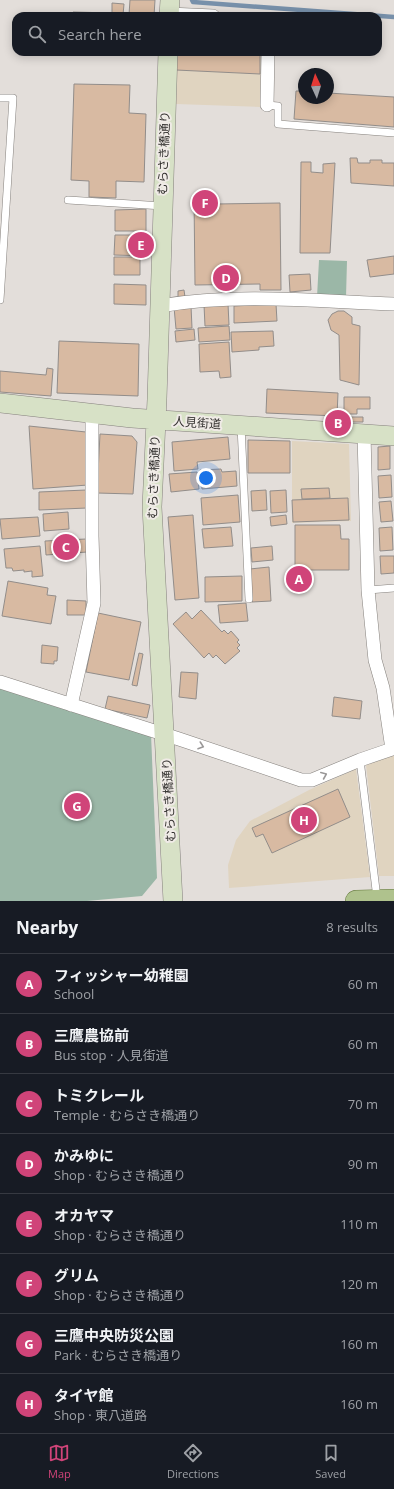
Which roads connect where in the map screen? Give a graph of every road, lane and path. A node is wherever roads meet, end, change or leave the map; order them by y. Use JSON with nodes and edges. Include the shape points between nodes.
{"nodes":[{"id":1,"x":169,"y":10,"type":"edge"},
{"id":2,"x":184,"y":12,"type":"edge"},
{"id":3,"x":168,"y":56,"type":"edge"},
{"id":4,"x":268,"y":56,"type":"edge"},
{"id":5,"x":0,"y":98,"type":"edge"},
{"id":6,"x":267,"y":105,"type":"joint"},
{"id":7,"x":394,"y":133,"type":"edge"},
{"id":8,"x":68,"y":200,"type":"dead end"},
{"id":9,"x":163,"y":206,"type":"junction"},
{"id":10,"x":0,"y":300,"type":"edge"},
{"id":11,"x":394,"y":304,"type":"edge"},
{"id":12,"x":159,"y":306,"type":"junction"},
{"id":13,"x":0,"y":403,"type":"edge"},
{"id":14,"x":92,"y":414,"type":"junction"},
{"id":15,"x":156,"y":420,"type":"junction"},
{"id":16,"x":241,"y":426,"type":"junction"},
{"id":17,"x":364,"y":434,"type":"junction"},
{"id":18,"x":394,"y":436,"type":"edge"},
{"id":19,"x":394,"y":588,"type":"edge"},
{"id":20,"x":368,"y":590,"type":"junction"},
{"id":21,"x":249,"y":599,"type":"dead end"},
{"id":22,"x":0,"y":682,"type":"edge"},
{"id":23,"x":71,"y":705,"type":"junction"},
{"id":24,"x":163,"y":734,"type":"junction"},
{"id":25,"x":393,"y":748,"type":"edge"},
{"id":26,"x":360,"y":760,"type":"junction"},
{"id":27,"x":386,"y":900,"type":"edge"},
{"id":28,"x":173,"y":901,"type":"edge"},
{"id":29,"x":356,"y":901,"type":"edge"}],
"edges":[{"from":1,"to":2,"type":"street"},
{"from":3,"to":9,"type":"street","name":"むらさき橋通り"},
{"from":4,"to":6,"type":"street"},
{"from":5,"to":10,"type":"lane","via":[[13,98]]},
{"from":6,"to":7,"type":"lane","via":[[278,106],[278,124]]},
{"from":8,"to":9,"type":"lane"},
{"from":9,"to":12,"type":"street","name":"むらさき橋通り"},
{"from":11,"to":12,"type":"street","via":[[282,299],[194,300]]},
{"from":12,"to":15,"type":"street","name":"むらさき橋通り"},
{"from":13,"to":14,"type":"street","name":"人見街道"},
{"from":14,"to":15,"type":"street","name":"人見街道"},
{"from":14,"to":23,"type":"street","via":[[94,604]]},
{"from":15,"to":16,"type":"street","name":"人見街道"},
{"from":15,"to":24,"type":"street","name":"むらさき橋通り","via":[[152,508]]},
{"from":16,"to":17,"type":"street","name":"人見街道"},
{"from":16,"to":21,"type":"lane"},
{"from":17,"to":18,"type":"street","name":"人見街道"},
{"from":17,"to":20,"type":"street"},
{"from":19,"to":20,"type":"lane"},
{"from":20,"to":25,"type":"street","via":[[375,660],[383,688]]},
{"from":22,"to":23,"type":"street"},
{"from":23,"to":24,"type":"street"},
{"from":24,"to":26,"type":"street","one_way":true,"via":[[301,780],[312,780]]},
{"from":24,"to":28,"type":"street","name":"むらさき橋通り","via":[[167,765]]},
{"from":25,"to":26,"type":"street"},
{"from":26,"to":27,"type":"lane"},
{"from":27,"to":29,"type":"main road"}]}
